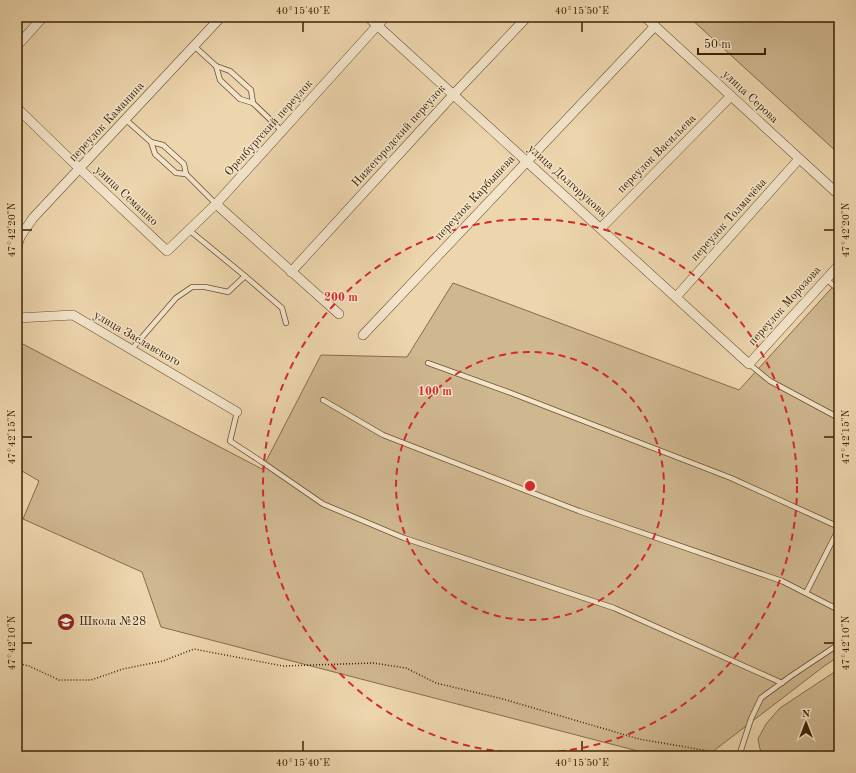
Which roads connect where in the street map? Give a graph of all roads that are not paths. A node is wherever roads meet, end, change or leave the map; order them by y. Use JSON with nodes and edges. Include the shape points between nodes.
{"nodes":[{"id":1,"x":43,"y":17,"type":"edge"},
{"id":2,"x":221,"y":17,"type":"edge"},
{"id":3,"x":368,"y":17,"type":"edge"},
{"id":4,"x":385,"y":17,"type":"edge"},
{"id":5,"x":526,"y":17,"type":"edge"},
{"id":6,"x":645,"y":17,"type":"edge"},
{"id":7,"x":377,"y":26,"type":"junction"},
{"id":8,"x":655,"y":26,"type":"junction"},
{"id":9,"x":17,"y":46,"type":"edge"},
{"id":10,"x":194,"y":46,"type":"junction"},
{"id":11,"x":216,"y":66,"type":"junction"},
{"id":12,"x":454,"y":94,"type":"junction"},
{"id":13,"x":731,"y":96,"type":"junction"},
{"id":14,"x":252,"y":103,"type":"junction"},
{"id":15,"x":17,"y":108,"type":"edge"},
{"id":16,"x":126,"y":119,"type":"junction"},
{"id":17,"x":282,"y":131,"type":"junction"},
{"id":18,"x":151,"y":142,"type":"junction"},
{"id":19,"x":799,"y":159,"type":"junction"},
{"id":20,"x":527,"y":161,"type":"junction"},
{"id":21,"x":80,"y":169,"type":"junction"},
{"id":22,"x":186,"y":174,"type":"junction"},
{"id":23,"x":839,"y":195,"type":"edge"},
{"id":24,"x":216,"y":204,"type":"junction"},
{"id":25,"x":601,"y":228,"type":"junction"},
{"id":26,"x":189,"y":230,"type":"junction"},
{"id":27,"x":17,"y":247,"type":"edge"},
{"id":28,"x":167,"y":251,"type":"joint"},
{"id":29,"x":839,"y":265,"type":"edge"},
{"id":30,"x":291,"y":272,"type":"junction"},
{"id":31,"x":245,"y":276,"type":"junction"},
{"id":32,"x":826,"y":279,"type":"junction"},
{"id":33,"x":839,"y":290,"type":"edge"},
{"id":34,"x":676,"y":297,"type":"junction"},
{"id":35,"x":339,"y":314,"type":"dead end"},
{"id":36,"x":17,"y":318,"type":"edge"},
{"id":37,"x":286,"y":324,"type":"dead end"},
{"id":38,"x":363,"y":335,"type":"dead end"},
{"id":39,"x":132,"y":350,"type":"junction"},
{"id":40,"x":428,"y":363,"type":"dead end"},
{"id":41,"x":749,"y":364,"type":"junction"},
{"id":42,"x":323,"y":400,"type":"dead end"},
{"id":43,"x":237,"y":412,"type":"joint"},
{"id":44,"x":839,"y":418,"type":"edge"},
{"id":45,"x":839,"y":527,"type":"edge"},
{"id":46,"x":806,"y":593,"type":"junction"},
{"id":47,"x":839,"y":610,"type":"edge"},
{"id":48,"x":839,"y":644,"type":"edge"},
{"id":49,"x":782,"y":683,"type":"junction"},
{"id":50,"x":739,"y":756,"type":"edge"}],
"edges":[{"from":1,"to":9,"type":"street"},
{"from":2,"to":10,"type":"street","name":"переулок Каманина"},
{"from":3,"to":7,"type":"street","name":"улица Долгорукова"},
{"from":4,"to":7,"type":"street","name":"Оренбургский переулок"},
{"from":5,"to":12,"type":"street","name":"Нижегородский переулок"},
{"from":6,"to":8,"type":"street","name":"улица Серова"},
{"from":7,"to":12,"type":"street","name":"улица Долгорукова"},
{"from":7,"to":17,"type":"street","name":"Оренбургский переулок"},
{"from":8,"to":13,"type":"street","name":"улица Серова"},
{"from":8,"to":20,"type":"street","name":"переулок Карбышева"},
{"from":10,"to":11,"type":"lane"},
{"from":10,"to":16,"type":"street","name":"переулок Каманина"},
{"from":11,"to":14,"type":"lane","via":[[220,80],[240,99]]},
{"from":11,"to":14,"type":"lane","via":[[230,71],[250,90]]},
{"from":12,"to":20,"type":"street","name":"улица Долгорукова"},
{"from":12,"to":30,"type":"street","name":"Нижегородский переулок"},
{"from":13,"to":19,"type":"street","name":"улица Серова"},
{"from":13,"to":25,"type":"street","name":"переулок Васильева"},
{"from":14,"to":17,"type":"lane"},
{"from":15,"to":21,"type":"street","name":"улица Семашко"},
{"from":16,"to":18,"type":"lane"},
{"from":16,"to":21,"type":"street","name":"переулок Каманина"},
{"from":17,"to":24,"type":"street","name":"Оренбургский переулок"},
{"from":18,"to":22,"type":"lane","via":[[163,145],[184,164]]},
{"from":18,"to":22,"type":"lane","via":[[155,154],[176,173]]},
{"from":19,"to":23,"type":"street","name":"улица Серова"},
{"from":19,"to":34,"type":"street","name":"переулок Толмачёва"},
{"from":20,"to":25,"type":"street","name":"улица Долгорукова"},
{"from":20,"to":38,"type":"street","name":"переулок Карбышева"},
{"from":21,"to":27,"type":"street","name":"переулок Каманина","via":[[33,218],[20,237]]},
{"from":21,"to":28,"type":"street","name":"улица Семашко"},
{"from":22,"to":24,"type":"lane"},
{"from":24,"to":26,"type":"street","name":"Оренбургский переулок"},
{"from":24,"to":30,"type":"street"},
{"from":25,"to":34,"type":"street","name":"улица Долгорукова"},
{"from":26,"to":28,"type":"street","name":"Оренбургский переулок"},
{"from":26,"to":31,"type":"lane"},
{"from":29,"to":32,"type":"street","name":"переулок Морозова"},
{"from":30,"to":35,"type":"street"},
{"from":31,"to":37,"type":"lane","via":[[282,308]]},
{"from":31,"to":39,"type":"lane","via":[[228,292],[192,287],[176,298]]},
{"from":32,"to":33,"type":"lane"},
{"from":32,"to":41,"type":"street","name":"переулок Морозова"},
{"from":34,"to":41,"type":"street","name":"улица Долгорукова"},
{"from":36,"to":39,"type":"street","name":"улица Заславского","via":[[73,315]]},
{"from":39,"to":43,"type":"street","name":"улица Заславского"},
{"from":40,"to":45,"type":"lane","via":[[731,478]]},
{"from":41,"to":44,"type":"lane","via":[[770,380]]},
{"from":42,"to":46,"type":"lane","via":[[383,435],[579,511],[782,581]]},
{"from":43,"to":49,"type":"lane","via":[[230,441],[324,504],[404,538],[614,608]]},
{"from":45,"to":46,"type":"lane"},
{"from":46,"to":47,"type":"lane"},
{"from":48,"to":49,"type":"lane"},
{"from":49,"to":50,"type":"lane","via":[[761,698],[751,718]]}]}
